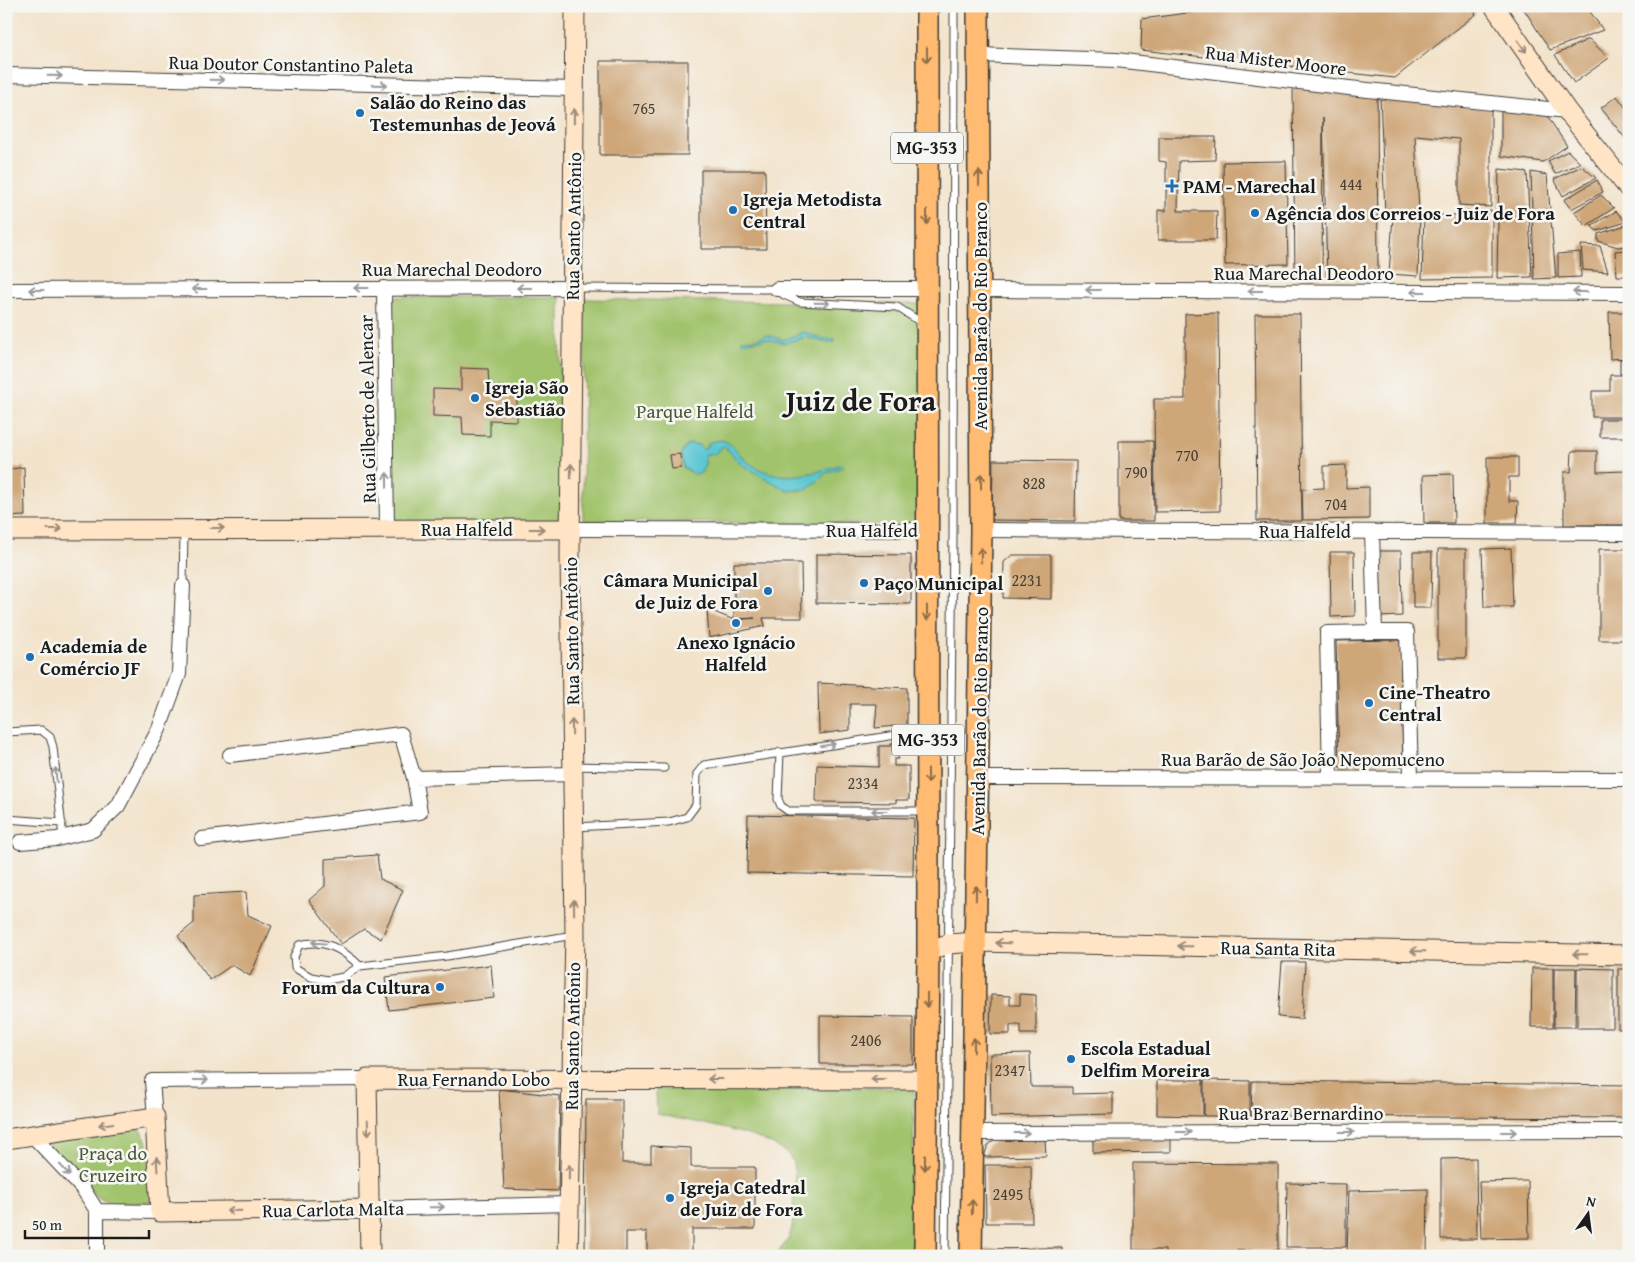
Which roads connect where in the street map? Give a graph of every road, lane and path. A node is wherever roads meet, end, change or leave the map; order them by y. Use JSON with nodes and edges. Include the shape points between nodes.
{"nodes":[{"id":1,"x":575,"y":6,"type":"edge"},
{"id":2,"x":927,"y":6,"type":"edge"},
{"id":3,"x":954,"y":6,"type":"edge"},
{"id":4,"x":978,"y":6,"type":"edge"},
{"id":5,"x":1494,"y":6,"type":"edge"},
{"id":6,"x":979,"y":55,"type":"junction"},
{"id":7,"x":6,"y":75,"type":"edge"},
{"id":8,"x":574,"y":90,"type":"junction"},
{"id":9,"x":1567,"y":112,"type":"junction"},
{"id":10,"x":1629,"y":189,"type":"edge"},
{"id":11,"x":384,"y":288,"type":"junction"},
{"id":12,"x":573,"y":288,"type":"junction"},
{"id":13,"x":777,"y":289,"type":"junction"},
{"id":14,"x":927,"y":289,"type":"junction"},
{"id":15,"x":6,"y":290,"type":"edge"},
{"id":16,"x":980,"y":290,"type":"junction"},
{"id":17,"x":1629,"y":293,"type":"edge"},
{"id":18,"x":927,"y":353,"type":"junction"},
{"id":19,"x":184,"y":528,"type":"junction"},
{"id":20,"x":570,"y":528,"type":"junction"},
{"id":21,"x":388,"y":529,"type":"junction"},
{"id":22,"x":6,"y":530,"type":"edge"},
{"id":23,"x":927,"y":530,"type":"junction"},
{"id":24,"x":982,"y":530,"type":"junction"},
{"id":25,"x":1372,"y":532,"type":"junction"},
{"id":26,"x":1629,"y":533,"type":"edge"},
{"id":27,"x":183,"y":586,"type":"joint"},
{"id":28,"x":1375,"y":632,"type":"junction"},
{"id":29,"x":6,"y":732,"type":"edge"},
{"id":30,"x":928,"y":733,"type":"junction"},
{"id":31,"x":780,"y":752,"type":"junction"},
{"id":32,"x":230,"y":755,"type":"dead end"},
{"id":33,"x":664,"y":768,"type":"dead end"},
{"id":34,"x":573,"y":770,"type":"junction"},
{"id":35,"x":414,"y":778,"type":"junction"},
{"id":36,"x":978,"y":778,"type":"junction"},
{"id":37,"x":1330,"y":778,"type":"junction"},
{"id":38,"x":1411,"y":778,"type":"junction"},
{"id":39,"x":1629,"y":779,"type":"edge"},
{"id":40,"x":928,"y":811,"type":"junction"},
{"id":41,"x":6,"y":819,"type":"edge"},
{"id":42,"x":574,"y":826,"type":"junction"},
{"id":43,"x":62,"y":830,"type":"junction"},
{"id":44,"x":202,"y":839,"type":"dead end"},
{"id":45,"x":20,"y":842,"type":"dead end"},
{"id":46,"x":575,"y":934,"type":"junction"},
{"id":47,"x":976,"y":942,"type":"junction"},
{"id":48,"x":948,"y":944,"type":"junction"},
{"id":49,"x":928,"y":951,"type":"junction"},
{"id":50,"x":1629,"y":955,"type":"edge"},
{"id":51,"x":360,"y":966,"type":"junction"},
{"id":52,"x":571,"y":1078,"type":"junction"},
{"id":53,"x":367,"y":1079,"type":"junction"},
{"id":54,"x":926,"y":1080,"type":"junction"},
{"id":55,"x":155,"y":1117,"type":"junction"},
{"id":56,"x":1629,"y":1132,"type":"edge"},
{"id":57,"x":973,"y":1133,"type":"junction"},
{"id":58,"x":32,"y":1135,"type":"junction"},
{"id":59,"x":6,"y":1139,"type":"edge"},
{"id":60,"x":569,"y":1204,"type":"junction"},
{"id":61,"x":370,"y":1209,"type":"junction"},
{"id":62,"x":97,"y":1211,"type":"junction"},
{"id":63,"x":160,"y":1212,"type":"junction"},
{"id":64,"x":97,"y":1256,"type":"edge"},
{"id":65,"x":370,"y":1256,"type":"edge"},
{"id":66,"x":568,"y":1256,"type":"edge"},
{"id":67,"x":925,"y":1256,"type":"edge"},
{"id":68,"x":945,"y":1256,"type":"edge"},
{"id":69,"x":971,"y":1256,"type":"edge"}],
"edges":[{"from":1,"to":8,"type":"street","name":"Rua Santo Antônio"},
{"from":2,"to":14,"type":"main road","number":"MG-353","one_way":true},
{"from":3,"to":48,"type":"lane","name":"Avenida Barão do Rio Branco"},
{"from":4,"to":6,"type":"main road","name":"Avenida Barão do Rio Branco"},
{"from":5,"to":9,"type":"street","one_way":true},
{"from":6,"to":9,"type":"street","name":"Rua Mister Moore","via":[[1116,60]]},
{"from":16,"to":6,"type":"main road","name":"Avenida Barão do Rio Branco","one_way":true},
{"from":7,"to":8,"type":"street","name":"Rua Doutor Constantino Paleta","one_way":true},
{"from":12,"to":8,"type":"street","name":"Rua Santo Antônio","one_way":true},
{"from":9,"to":10,"type":"street"},
{"from":12,"to":11,"type":"street","name":"Rua Marechal Deodoro","one_way":true},
{"from":11,"to":15,"type":"street","name":"Rua Marechal Deodoro","one_way":true},
{"from":21,"to":11,"type":"street","name":"Rua Gilberto de Alencar","one_way":true},
{"from":12,"to":13,"type":"lane","name":"Rua Marechal Deodoro"},
{"from":20,"to":12,"type":"street","name":"Rua Santo Antônio","one_way":true},
{"from":13,"to":14,"type":"street","name":"Rua Marechal Deodoro"},
{"from":13,"to":18,"type":"lane","one_way":true,"via":[[800,302],[898,307],[919,321],[919,349]]},
{"from":14,"to":18,"type":"main road","number":"MG-353"},
{"from":17,"to":16,"type":"street","name":"Rua Marechal Deodoro","one_way":true},
{"from":24,"to":16,"type":"main road","name":"Avenida Barão do Rio Branco","one_way":true},
{"from":18,"to":23,"type":"main road","number":"MG-353"},
{"from":19,"to":21,"type":"street","name":"Rua Halfeld","one_way":true},
{"from":22,"to":19,"type":"street","name":"Rua Halfeld","one_way":true},
{"from":19,"to":27,"type":"lane"},
{"from":21,"to":20,"type":"street","name":"Rua Halfeld","one_way":true},
{"from":20,"to":23,"type":"street","name":"Rua Halfeld"},
{"from":34,"to":20,"type":"street","name":"Rua Santo Antônio","one_way":true},
{"from":23,"to":30,"type":"main road","number":"MG-353","one_way":true},
{"from":24,"to":25,"type":"street","name":"Rua Halfeld"},
{"from":36,"to":24,"type":"main road","name":"Avenida Barão do Rio Branco","one_way":true},
{"from":25,"to":26,"type":"street","name":"Rua Halfeld"},
{"from":25,"to":28,"type":"street"},
{"from":27,"to":43,"type":"street","via":[[179,674],[159,729],[118,806],[93,830]]},
{"from":28,"to":37,"type":"street","via":[[1327,633]]},
{"from":28,"to":38,"type":"street","via":[[1407,632]]},
{"from":43,"to":29,"type":"lane","one_way":true,"via":[[50,737],[41,730]]},
{"from":31,"to":30,"type":"lane","one_way":true},
{"from":30,"to":40,"type":"main road","number":"MG-353","one_way":true},
{"from":40,"to":31,"type":"lane","one_way":true,"via":[[788,811],[778,799]]},
{"from":31,"to":42,"type":"lane","via":[[704,765],[697,774],[696,805],[692,814],[680,821]]},
{"from":32,"to":35,"type":"street","via":[[402,734]]},
{"from":33,"to":34,"type":"lane"},
{"from":34,"to":35,"type":"street"},
{"from":34,"to":42,"type":"street","name":"Rua Santo Antônio"},
{"from":35,"to":44,"type":"street","via":[[420,812]]},
{"from":36,"to":37,"type":"street","name":"Rua Barão de São João Nepomuceno"},
{"from":47,"to":36,"type":"main road","name":"Avenida Barão do Rio Branco","one_way":true},
{"from":37,"to":38,"type":"street","name":"Rua Barão de São João Nepomuceno"},
{"from":38,"to":39,"type":"street","name":"Rua Barão de São João Nepomuceno"},
{"from":40,"to":49,"type":"main road","number":"MG-353"},
{"from":41,"to":43,"type":"lane"},
{"from":46,"to":42,"type":"street","name":"Rua Santo Antônio","one_way":true},
{"from":43,"to":45,"type":"street"},
{"from":46,"to":51,"type":"lane","via":[[447,956]]},
{"from":46,"to":52,"type":"street","name":"Rua Santo Antônio"},
{"from":47,"to":48,"type":"street","name":"Rua Santa Rita"},
{"from":50,"to":47,"type":"street","name":"Rua Santa Rita","one_way":true},
{"from":57,"to":47,"type":"main road","name":"Avenida Barão do Rio Branco","one_way":true},
{"from":48,"to":49,"type":"street","name":"Rua Santa Rita"},
{"from":48,"to":68,"type":"lane","name":"Avenida Barão do Rio Branco"},
{"from":49,"to":54,"type":"main road","number":"MG-353","one_way":true},
{"from":51,"to":51,"type":"lane","one_way":true,"via":[[345,952],[326,943],[299,945],[294,957],[295,968],[311,977],[328,980],[343,977]]},
{"from":52,"to":53,"type":"street","name":"Rua Fernando Lobo"},
{"from":54,"to":52,"type":"street","name":"Rua Fernando Lobo","one_way":true},
{"from":60,"to":52,"type":"street","name":"Rua Santo Antônio","one_way":true},
{"from":55,"to":53,"type":"street","name":"Rua Fernando Lobo","one_way":true,"via":[[152,1080]]},
{"from":53,"to":61,"type":"street","one_way":true},
{"from":54,"to":67,"type":"main road","number":"MG-353","one_way":true},
{"from":55,"to":58,"type":"street","one_way":true},
{"from":63,"to":55,"type":"street","name":"Rua Fernando Lobo","one_way":true},
{"from":57,"to":56,"type":"street","name":"Rua Braz Bernardino","one_way":true},
{"from":69,"to":57,"type":"main road","name":"Avenida Barão do Rio Branco","one_way":true},
{"from":58,"to":59,"type":"street"},
{"from":58,"to":62,"type":"street","one_way":true,"via":[[83,1189]]},
{"from":61,"to":60,"type":"street","name":"Rua Carlota Malta","one_way":true},
{"from":60,"to":66,"type":"street","name":"Rua Santo Antônio"},
{"from":61,"to":63,"type":"street","name":"Rua Carlota Malta","one_way":true},
{"from":61,"to":65,"type":"street"},
{"from":62,"to":63,"type":"street","name":"Rua Carlota Malta"},
{"from":62,"to":64,"type":"street"}]}
